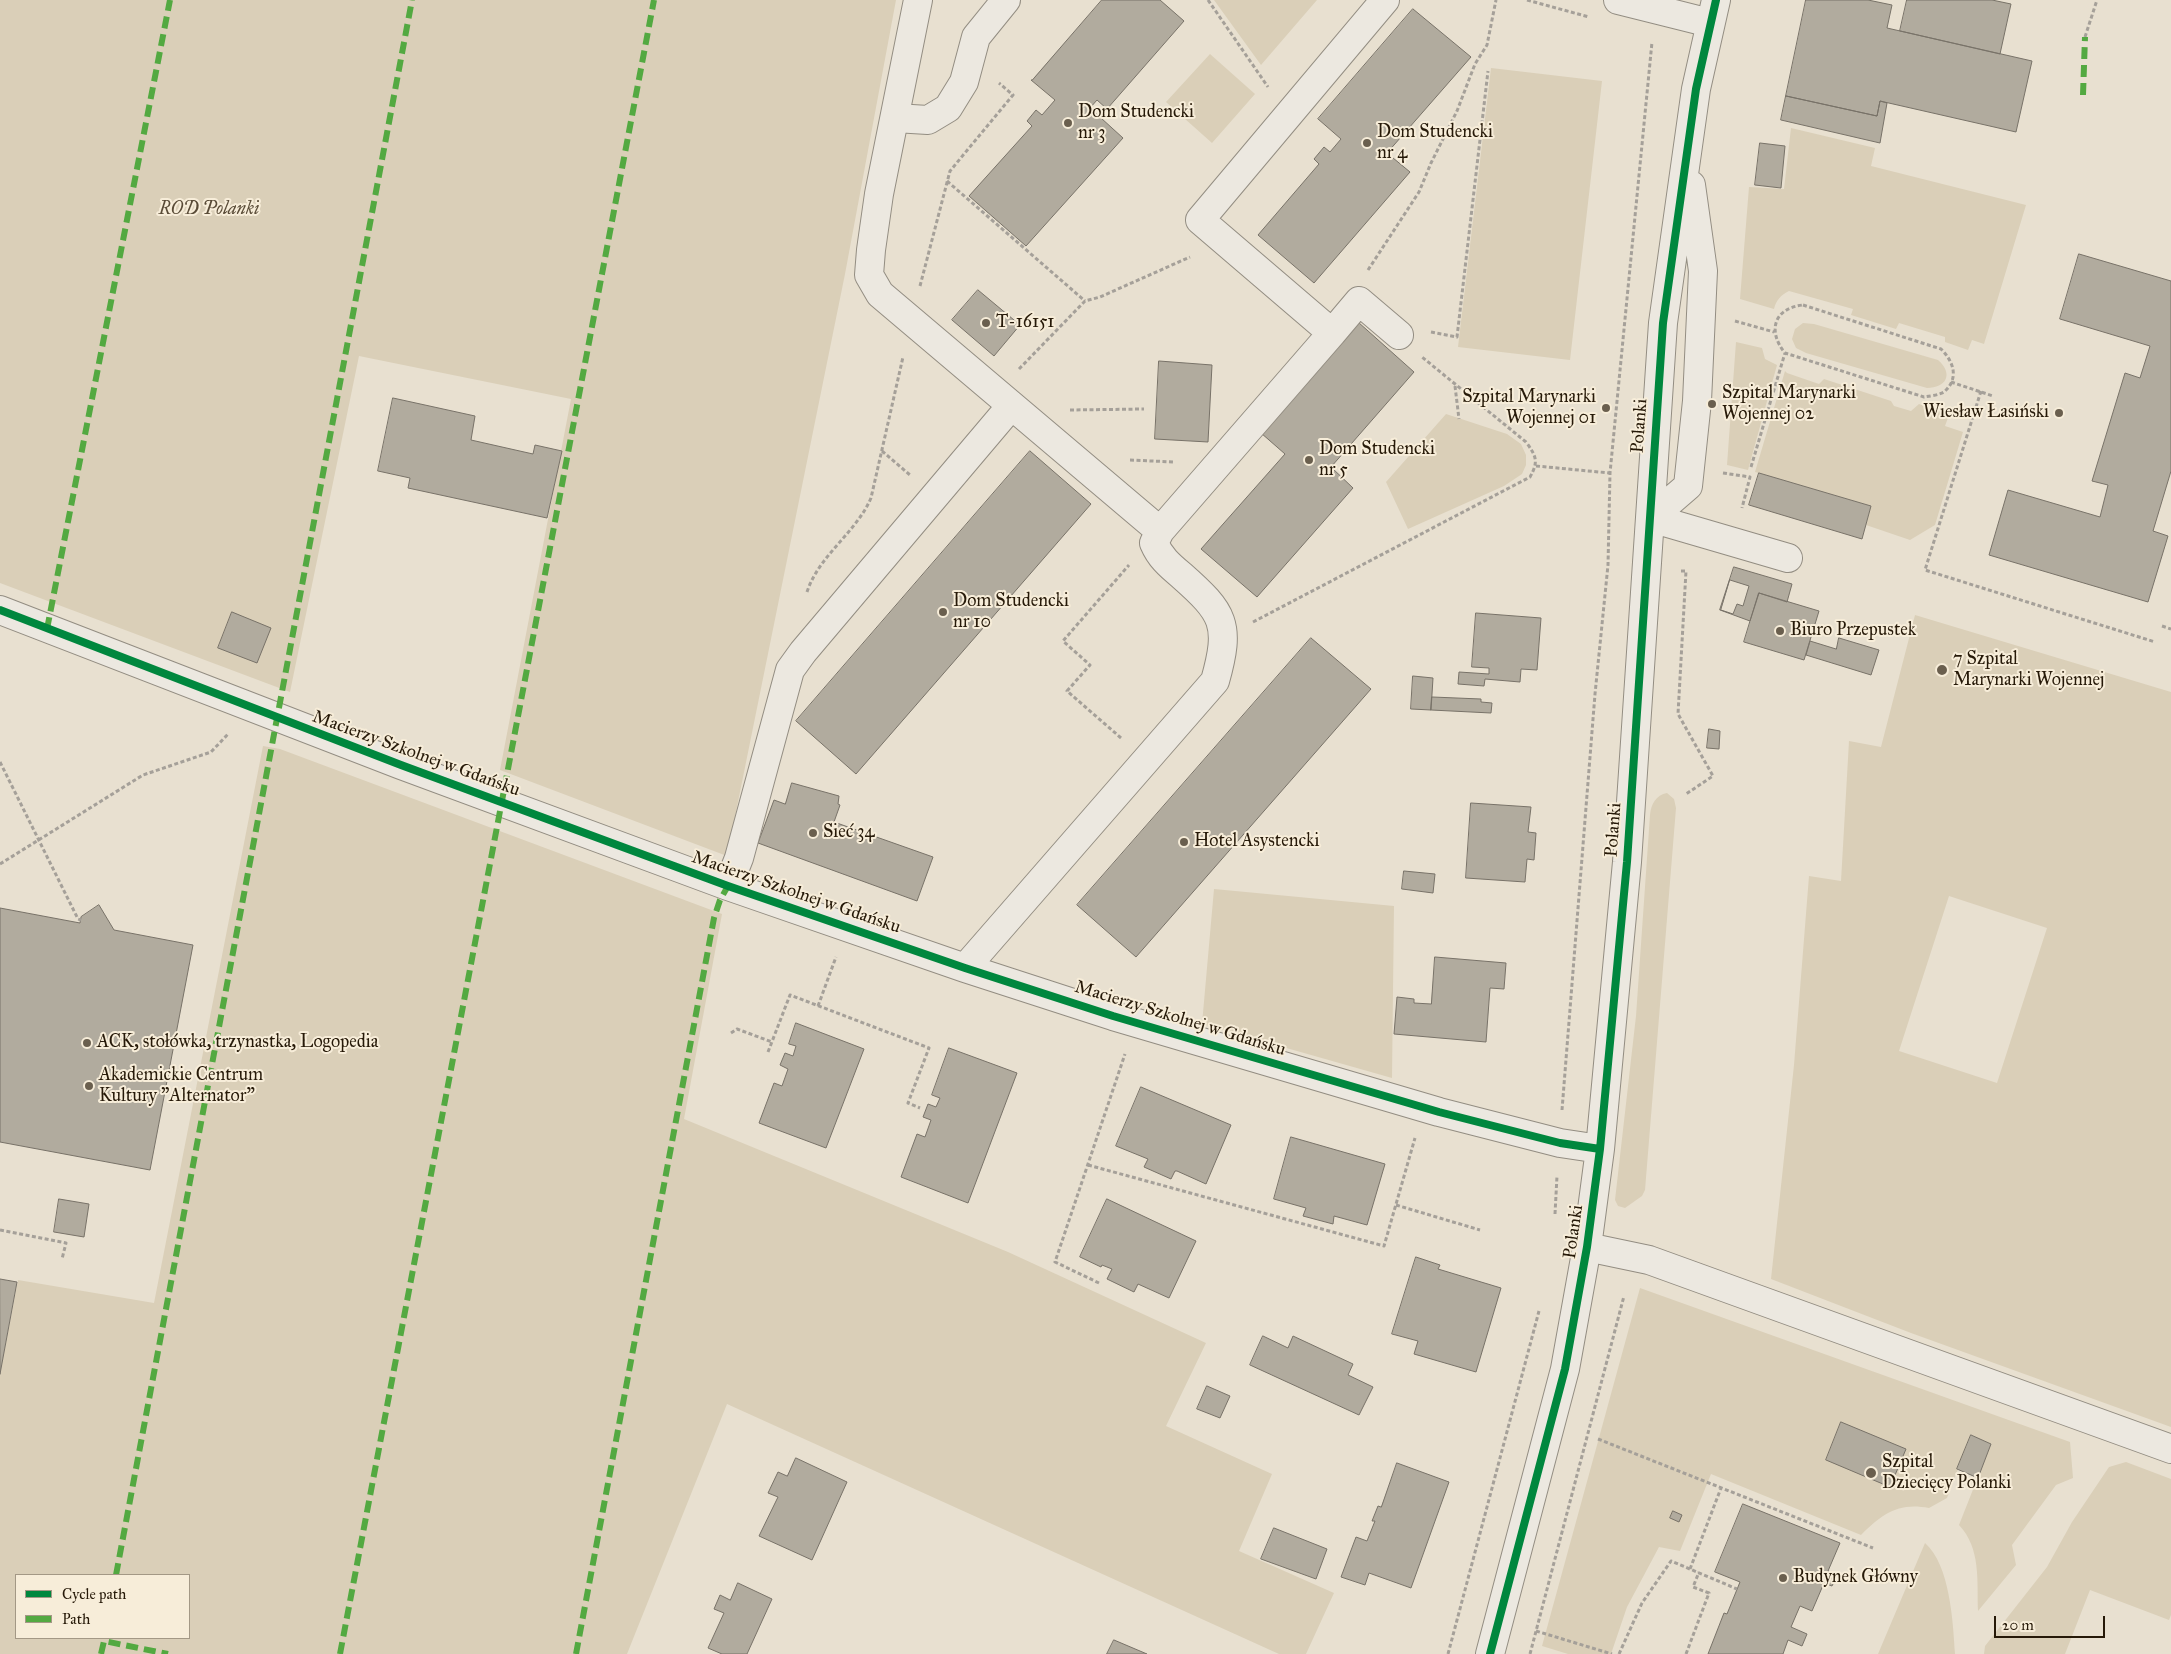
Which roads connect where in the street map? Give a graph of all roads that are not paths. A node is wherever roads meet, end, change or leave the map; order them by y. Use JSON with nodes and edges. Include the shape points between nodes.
{"nodes":[{"id":1,"x":918,"y":0,"type":"edge"},
{"id":2,"x":1006,"y":0,"type":"edge"},
{"id":3,"x":1385,"y":0,"type":"edge"},
{"id":4,"x":1618,"y":0,"type":"edge"},
{"id":5,"x":1713,"y":12,"type":"edge"},
{"id":6,"x":895,"y":118,"type":"junction"},
{"id":7,"x":1686,"y":152,"type":"junction"},
{"id":8,"x":1332,"y":333,"type":"junction"},
{"id":9,"x":1399,"y":335,"type":"road end"},
{"id":10,"x":1008,"y":403,"type":"junction"},
{"id":11,"x":1651,"y":518,"type":"junction"},
{"id":12,"x":1157,"y":537,"type":"junction"},
{"id":13,"x":1788,"y":558,"type":"dead end"},
{"id":14,"x":0,"y":610,"type":"edge"},
{"id":15,"x":728,"y":886,"type":"junction"},
{"id":16,"x":965,"y":968,"type":"junction"},
{"id":17,"x":1600,"y":1149,"type":"junction"},
{"id":18,"x":1587,"y":1247,"type":"junction"},
{"id":19,"x":2171,"y":1449,"type":"edge"},
{"id":20,"x":1490,"y":1654,"type":"edge"}],
"edges":[{"from":1,"to":6,"type":"street"},
{"from":2,"to":6,"type":"street","via":[[976,37],[964,82],[948,108],[928,120]]},
{"from":3,"to":8,"type":"street","via":[[1200,220]]},
{"from":4,"to":5,"type":"street"},
{"from":5,"to":7,"type":"street","name":"Polanki"},
{"from":6,"to":10,"type":"street","via":[[879,194],[869,275],[880,294]]},
{"from":7,"to":11,"type":"street","name":"Polanki","via":[[1663,323]]},
{"from":7,"to":11,"type":"street","via":[[1703,272],[1697,400],[1688,486]]},
{"from":8,"to":9,"type":"street","via":[[1359,301]]},
{"from":8,"to":12,"type":"street"},
{"from":10,"to":12,"type":"street"},
{"from":10,"to":15,"type":"street","via":[[790,670],[739,858]]},
{"from":11,"to":13,"type":"street"},
{"from":11,"to":17,"type":"street","name":"Polanki","via":[[1627,862]]},
{"from":12,"to":16,"type":"street","via":[[1159,555],[1209,599],[1219,617],[1224,637],[1215,681]]},
{"from":14,"to":15,"type":"street","name":"Macierzy Szkolnej w Gdańsku","via":[[244,706]]},
{"from":15,"to":16,"type":"street","name":"Macierzy Szkolnej w Gdańsku"},
{"from":16,"to":17,"type":"street","name":"Macierzy Szkolnej w Gdańsku","via":[[1132,1022],[1439,1112],[1560,1143]]},
{"from":17,"to":18,"type":"street","name":"Polanki"},
{"from":18,"to":19,"type":"street","via":[[1649,1260]]},
{"from":18,"to":20,"type":"street","name":"Polanki","via":[[1565,1369]]}]}
